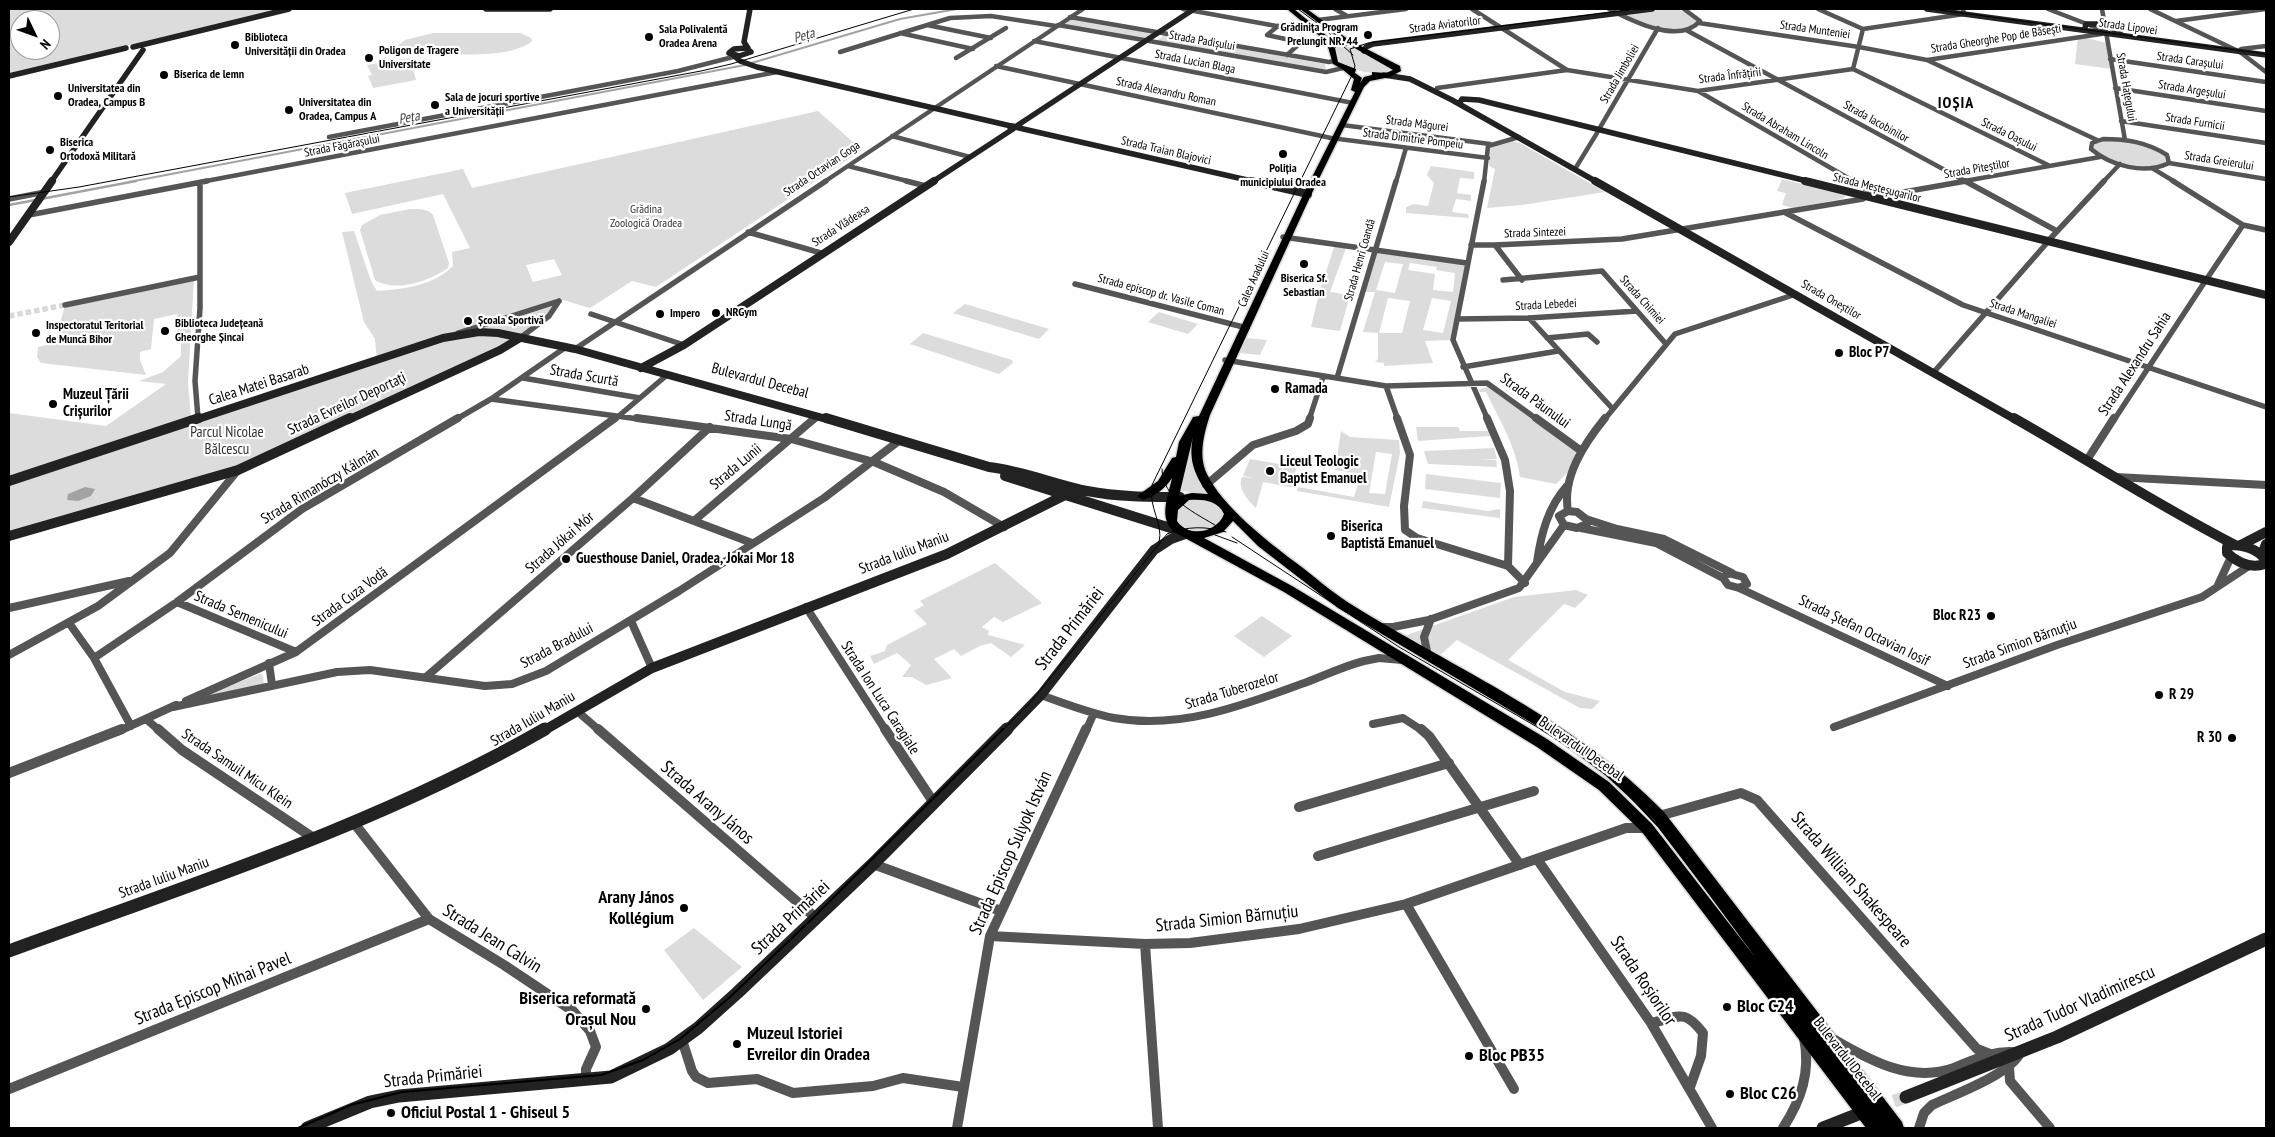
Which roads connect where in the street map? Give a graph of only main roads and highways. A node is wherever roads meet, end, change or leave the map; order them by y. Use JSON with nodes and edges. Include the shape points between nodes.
{"nodes":[{"id":1,"x":1290,"y":9,"type":"edge"},
{"id":2,"x":1302,"y":9,"type":"edge"},
{"id":3,"x":1352,"y":44,"type":"junction"},
{"id":4,"x":1332,"y":47,"type":"junction"},
{"id":5,"x":1344,"y":68,"type":"junction"},
{"id":6,"x":1383,"y":75,"type":"junction"},
{"id":7,"x":1351,"y":103,"type":"junction"},
{"id":8,"x":1332,"y":138,"type":"junction"},
{"id":9,"x":1228,"y":361,"type":"junction"},
{"id":10,"x":1186,"y":442,"type":"junction"},
{"id":11,"x":1143,"y":496,"type":"road end"},
{"id":12,"x":1172,"y":502,"type":"junction"},
{"id":13,"x":1226,"y":507,"type":"junction"},
{"id":14,"x":1184,"y":533,"type":"junction"},
{"id":15,"x":1877,"y":1128,"type":"edge"},
{"id":16,"x":1896,"y":1128,"type":"edge"}],
"edges":[{"from":1,"to":4,"type":"main road","via":[[1310,23]]},
{"from":2,"to":3,"type":"main road"},
{"from":3,"to":4,"type":"main road","via":[[1338,43]]},
{"from":3,"to":6,"type":"main road","name":"Calea Aradului","via":[[1397,68],[1395,72]]},
{"from":4,"to":5,"type":"main road","name":"Calea Aradului","via":[[1334,61]]},
{"from":5,"to":6,"type":"main road","name":"Calea Aradului"},
{"from":5,"to":7,"type":"main road","name":"Calea Aradului","via":[[1358,79]]},
{"from":6,"to":7,"type":"main road","name":"Calea Aradului","via":[[1364,82]]},
{"from":7,"to":8,"type":"main road","name":"Calea Aradului"},
{"from":7,"to":8,"type":"main road","name":"Calea Aradului","via":[[1342,125]]},
{"from":8,"to":9,"type":"main road","name":"Calea Aradului"},
{"from":9,"to":10,"type":"main road","name":"Calea Aradului"},
{"from":9,"to":13,"type":"main road","name":"Calea Aradului","via":[[1197,441],[1197,463],[1206,485]]},
{"from":10,"to":11,"type":"main road","via":[[1163,483]]},
{"from":10,"to":12,"type":"main road","name":"Calea Aradului"},
{"from":12,"to":13,"type":"main road","via":[[1188,496],[1212,498]]},
{"from":12,"to":14,"type":"main road","via":[[1172,522]]},
{"from":13,"to":14,"type":"main road","via":[[1228,521],[1219,530],[1202,534]]},
{"from":13,"to":16,"type":"main road","name":"Bulevardul Decebal","via":[[1272,551],[1343,605],[1592,754],[1638,792]]},
{"from":14,"to":15,"type":"main road","name":"Bulevardul Decebal","via":[[1288,589],[1572,762],[1604,786],[1647,828]]}]}
